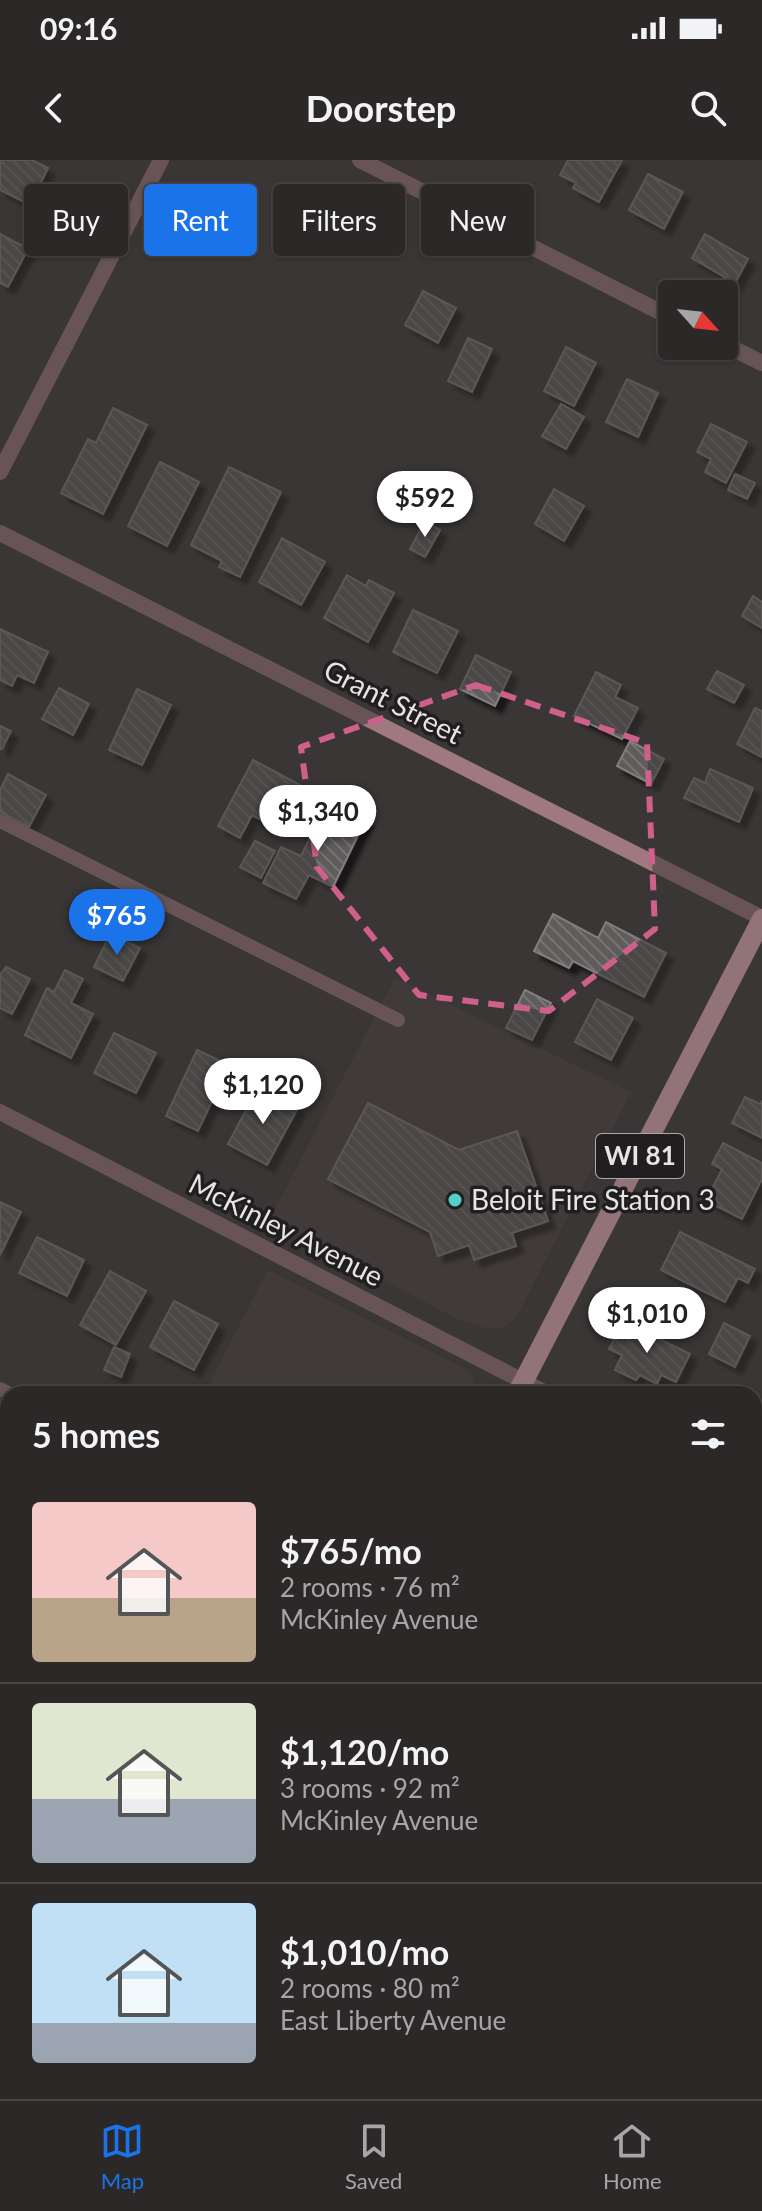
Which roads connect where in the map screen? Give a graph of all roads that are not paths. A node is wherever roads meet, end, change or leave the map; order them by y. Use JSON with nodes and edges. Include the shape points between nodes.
{"nodes":[{"id":1,"x":161,"y":160,"type":"edge"},
{"id":2,"x":360,"y":160,"type":"edge"},
{"id":3,"x":658,"y":311,"type":"edge"},
{"id":4,"x":738,"y":351,"type":"edge"},
{"id":5,"x":762,"y":363,"type":"edge"},
{"id":6,"x":0,"y":472,"type":"edge"},
{"id":7,"x":0,"y":533,"type":"edge"},
{"id":8,"x":0,"y":821,"type":"edge"},
{"id":9,"x":762,"y":918,"type":"edge"},
{"id":10,"x":398,"y":1020,"type":"dead end"},
{"id":11,"x":0,"y":1112,"type":"edge"},
{"id":12,"x":516,"y":1386,"type":"edge"},
{"id":13,"x":521,"y":1386,"type":"edge"}],
"edges":[{"from":1,"to":6,"type":"street"},
{"from":2,"to":3,"type":"street"},
{"from":4,"to":5,"type":"street"},
{"from":7,"to":9,"type":"street","name":"Grant Street"},
{"from":8,"to":10,"type":"lane"},
{"from":9,"to":13,"type":"main road","number":"WI 81"},
{"from":11,"to":12,"type":"street","name":"McKinley Avenue"}]}
